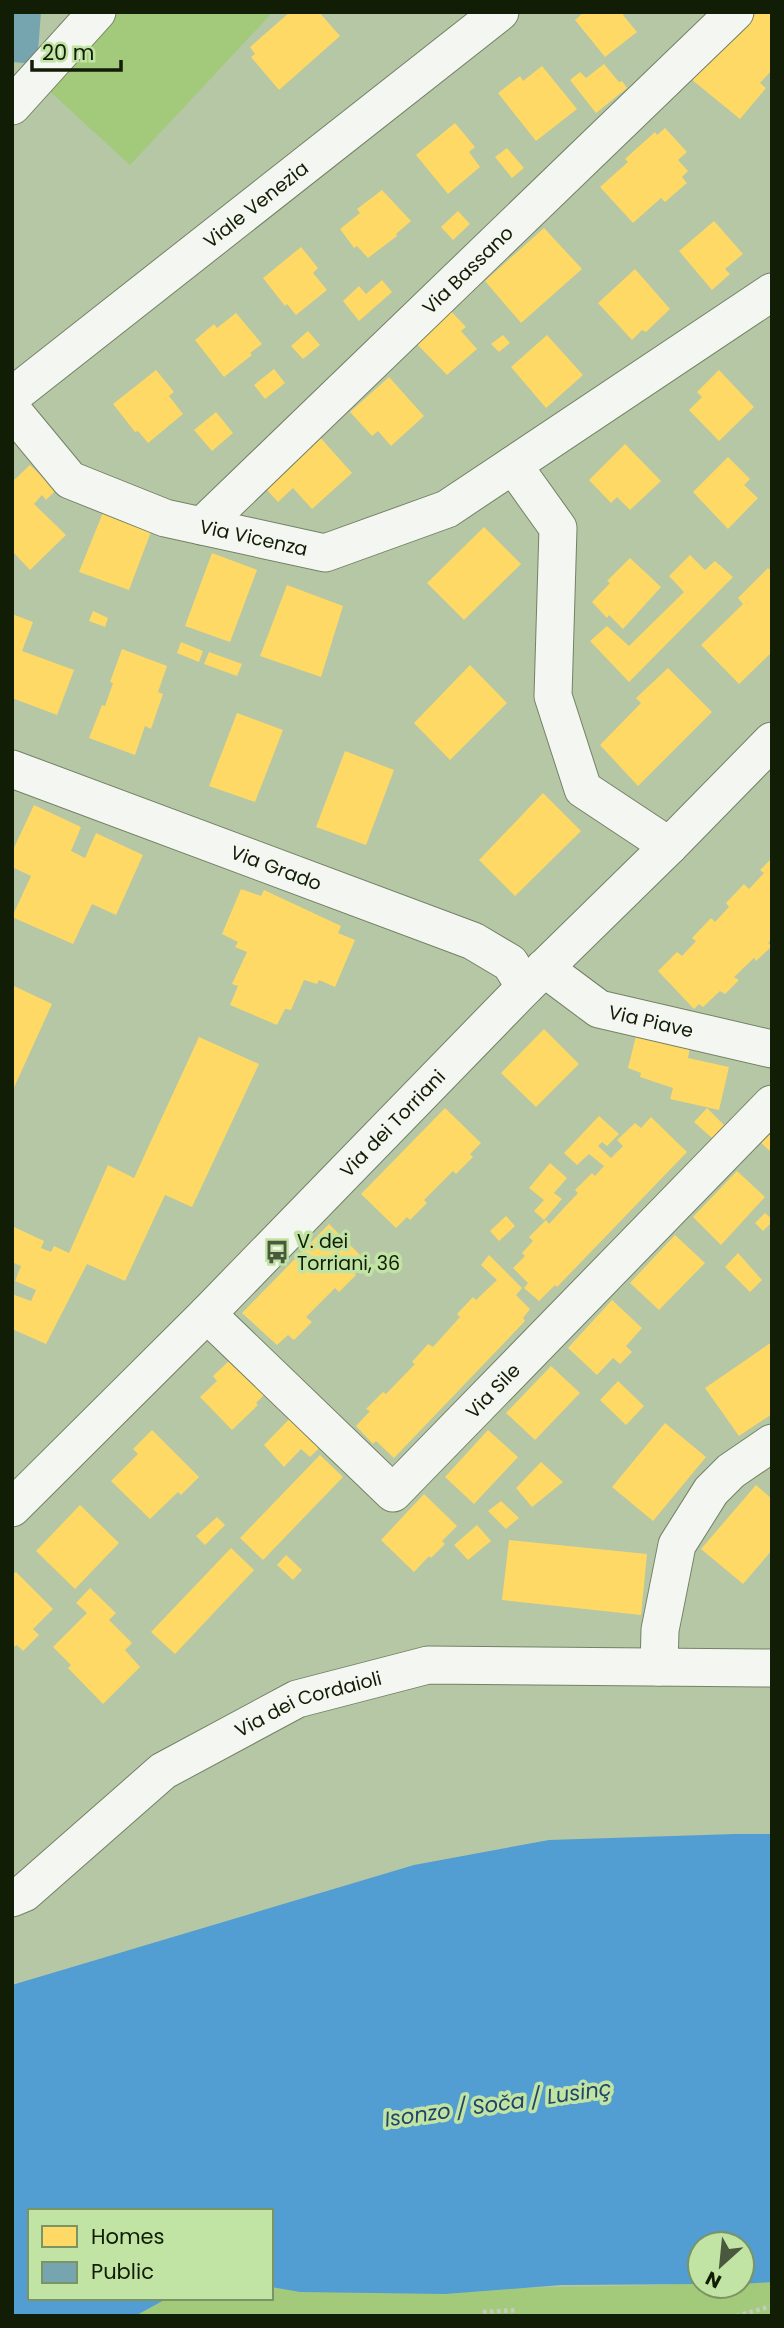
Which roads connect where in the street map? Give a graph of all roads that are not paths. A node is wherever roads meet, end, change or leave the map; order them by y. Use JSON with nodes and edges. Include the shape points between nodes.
{"nodes":[{"id":1,"x":97,"y":12,"type":"edge"},
{"id":2,"x":500,"y":12,"type":"edge"},
{"id":3,"x":735,"y":12,"type":"edge"},
{"id":4,"x":12,"y":106,"type":"edge"},
{"id":5,"x":772,"y":292,"type":"edge"},
{"id":6,"x":12,"y":396,"type":"edge"},
{"id":7,"x":12,"y":410,"type":"edge"},
{"id":8,"x":513,"y":465,"type":"junction"},
{"id":9,"x":202,"y":526,"type":"junction"},
{"id":10,"x":772,"y":741,"type":"edge"},
{"id":11,"x":12,"y":769,"type":"edge"},
{"id":12,"x":669,"y":846,"type":"junction"},
{"id":13,"x":535,"y":977,"type":"junction"},
{"id":14,"x":772,"y":1049,"type":"edge"},
{"id":15,"x":772,"y":1104,"type":"edge"},
{"id":16,"x":207,"y":1314,"type":"junction"},
{"id":17,"x":772,"y":1443,"type":"edge"},
{"id":18,"x":16,"y":1496,"type":"edge"},
{"id":19,"x":659,"y":1667,"type":"junction"},
{"id":20,"x":772,"y":1668,"type":"edge"},
{"id":21,"x":12,"y":1898,"type":"edge"}],
"edges":[{"from":1,"to":4,"type":"street"},
{"from":2,"to":6,"type":"street","name":"Viale Venezia"},
{"from":3,"to":9,"type":"street","name":"Via Bassano"},
{"from":5,"to":8,"type":"street","name":"Via Vicenza"},
{"from":7,"to":9,"type":"street","name":"Via Vicenza","via":[[70,480],[165,518]]},
{"from":8,"to":9,"type":"street","name":"Via Vicenza","via":[[447,509],[324,553]]},
{"from":8,"to":12,"type":"street","via":[[558,528],[553,696],[583,789]]},
{"from":10,"to":12,"type":"street","name":"Via dei Torriani"},
{"from":11,"to":13,"type":"street","name":"Via Grado","via":[[473,941]]},
{"from":12,"to":13,"type":"street","name":"Via dei Torriani"},
{"from":13,"to":14,"type":"street","name":"Via Piave","via":[[599,1009]]},
{"from":13,"to":16,"type":"street","name":"Via dei Torriani"},
{"from":15,"to":16,"type":"street","name":"Via Sile","via":[[393,1493]]},
{"from":16,"to":18,"type":"street","name":"Via dei Torriani"},
{"from":17,"to":19,"type":"street","via":[[711,1491],[677,1545],[660,1630]]},
{"from":19,"to":20,"type":"street","name":"Via dei Cordaioli"},
{"from":19,"to":21,"type":"street","name":"Via dei Cordaioli","via":[[428,1665],[297,1699],[163,1771],[23,1894]]}]}
